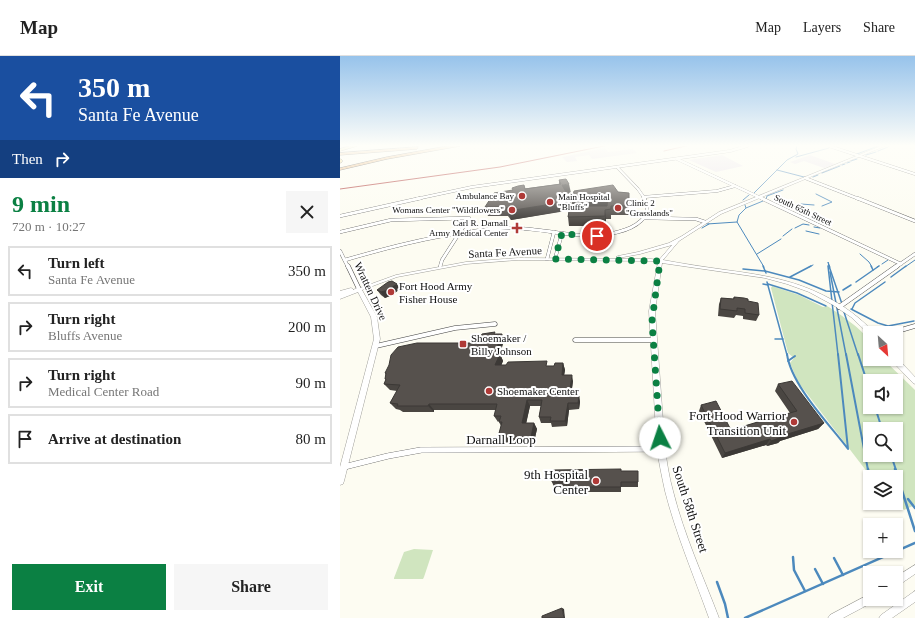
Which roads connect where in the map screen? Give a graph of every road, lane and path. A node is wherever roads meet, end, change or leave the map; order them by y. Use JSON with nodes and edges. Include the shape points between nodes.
{"nodes":[{"id":1,"x":579,"y":172,"type":"edge"},
{"id":2,"x":622,"y":172,"type":"edge"},
{"id":3,"x":705,"y":172,"type":"edge"},
{"id":4,"x":819,"y":172,"type":"edge"},
{"id":5,"x":805,"y":178,"type":"junction"},
{"id":6,"x":735,"y":186,"type":"junction"},
{"id":7,"x":643,"y":197,"type":"junction"},
{"id":8,"x":758,"y":197,"type":"junction"},
{"id":9,"x":340,"y":216,"type":"edge"},
{"id":10,"x":644,"y":218,"type":"junction"},
{"id":11,"x":915,"y":221,"type":"edge"},
{"id":12,"x":705,"y":222,"type":"junction"},
{"id":13,"x":340,"y":232,"type":"edge"},
{"id":14,"x":554,"y":232,"type":"junction"},
{"id":15,"x":562,"y":233,"type":"junction"},
{"id":16,"x":459,"y":234,"type":"junction"},
{"id":17,"x":677,"y":241,"type":"junction"},
{"id":18,"x":340,"y":251,"type":"edge"},
{"id":19,"x":915,"y":254,"type":"edge"},
{"id":20,"x":547,"y":258,"type":"junction"},
{"id":21,"x":555,"y":259,"type":"junction"},
{"id":22,"x":599,"y":259,"type":"junction"},
{"id":23,"x":344,"y":260,"type":"junction"},
{"id":24,"x":660,"y":261,"type":"junction"},
{"id":25,"x":901,"y":264,"type":"junction"},
{"id":26,"x":440,"y":267,"type":"junction"},
{"id":27,"x":359,"y":289,"type":"junction"},
{"id":28,"x":340,"y":293,"type":"edge"},
{"id":29,"x":340,"y":297,"type":"edge"},
{"id":30,"x":840,"y":307,"type":"junction"},
{"id":31,"x":495,"y":324,"type":"dead end"},
{"id":32,"x":864,"y":326,"type":"edge"},
{"id":33,"x":915,"y":326,"type":"edge"},
{"id":34,"x":903,"y":330,"type":"edge"},
{"id":35,"x":575,"y":340,"type":"dead end"},
{"id":36,"x":653,"y":340,"type":"junction"},
{"id":37,"x":376,"y":346,"type":"junction"},
{"id":38,"x":901,"y":366,"type":"edge"},
{"id":39,"x":915,"y":381,"type":"edge"},
{"id":40,"x":661,"y":449,"type":"junction"},
{"id":41,"x":344,"y":467,"type":"junction"},
{"id":42,"x":340,"y":481,"type":"edge"},
{"id":43,"x":915,"y":569,"type":"edge"},
{"id":44,"x":903,"y":577,"type":"edge"},
{"id":45,"x":915,"y":596,"type":"edge"},
{"id":46,"x":863,"y":603,"type":"edge"},
{"id":47,"x":714,"y":618,"type":"edge"},
{"id":48,"x":833,"y":618,"type":"edge"},
{"id":49,"x":884,"y":618,"type":"edge"}],
"edges":[{"from":1,"to":9,"type":"street","via":[[472,187]]},
{"from":2,"to":7,"type":"street"},
{"from":3,"to":6,"type":"street","name":"South 65th Street"},
{"from":4,"to":5,"type":"street"},
{"from":5,"to":8,"type":"street"},
{"from":5,"to":11,"type":"street"},
{"from":6,"to":7,"type":"street","via":[[717,191]]},
{"from":6,"to":8,"type":"street","name":"South 65th Street"},
{"from":7,"to":10,"type":"street","via":[[648,208]]},
{"from":8,"to":12,"type":"street"},
{"from":8,"to":25,"type":"street","name":"South 65th Street"},
{"from":10,"to":12,"type":"street","via":[[696,219]]},
{"from":10,"to":15,"type":"street","via":[[628,229],[610,234],[585,236]]},
{"from":12,"to":17,"type":"street"},
{"from":13,"to":16,"type":"street","via":[[399,219],[469,218]]},
{"from":14,"to":15,"type":"street"},
{"from":14,"to":16,"type":"street","via":[[507,228]]},
{"from":14,"to":20,"type":"street"},
{"from":15,"to":21,"type":"street"},
{"from":16,"to":23,"type":"street"},
{"from":16,"to":26,"type":"street"},
{"from":17,"to":22,"type":"street","via":[[640,253]]},
{"from":17,"to":24,"type":"street"},
{"from":18,"to":23,"type":"street","name":"Wratten Drive"},
{"from":19,"to":25,"type":"street"},
{"from":20,"to":21,"type":"street","name":"Santa Fe Avenue"},
{"from":20,"to":26,"type":"street","name":"Santa Fe Avenue","via":[[496,260]]},
{"from":21,"to":22,"type":"street","name":"Santa Fe Avenue"},
{"from":22,"to":24,"type":"street","name":"Santa Fe Avenue"},
{"from":23,"to":27,"type":"street","name":"Wratten Drive"},
{"from":24,"to":30,"type":"street","name":"Santa Fe Avenue","via":[[774,278],[811,291]]},
{"from":24,"to":36,"type":"street","name":"South 58th Street","via":[[652,311]]},
{"from":25,"to":30,"type":"street"},
{"from":26,"to":27,"type":"street","name":"Santa Fe Avenue","via":[[396,276]]},
{"from":27,"to":28,"type":"street"},
{"from":27,"to":29,"type":"street"},
{"from":27,"to":37,"type":"street","name":"Wratten Drive","via":[[376,324]]},
{"from":30,"to":32,"type":"street","name":"Santa Fe Avenue"},
{"from":31,"to":37,"type":"street","via":[[455,328]]},
{"from":33,"to":34,"type":"street"},
{"from":35,"to":36,"type":"street"},
{"from":36,"to":40,"type":"street","name":"South 58th Street"},
{"from":37,"to":41,"type":"street","name":"Wratten Drive"},
{"from":38,"to":39,"type":"street"},
{"from":40,"to":41,"type":"street","name":"Darnall Loop","via":[[421,450]]},
{"from":40,"to":47,"type":"street","name":"South 58th Street","via":[[663,472],[670,498]]},
{"from":41,"to":42,"type":"street","name":"Wratten Drive"},
{"from":43,"to":44,"type":"street"},
{"from":45,"to":49,"type":"street"},
{"from":46,"to":48,"type":"street"}]}
